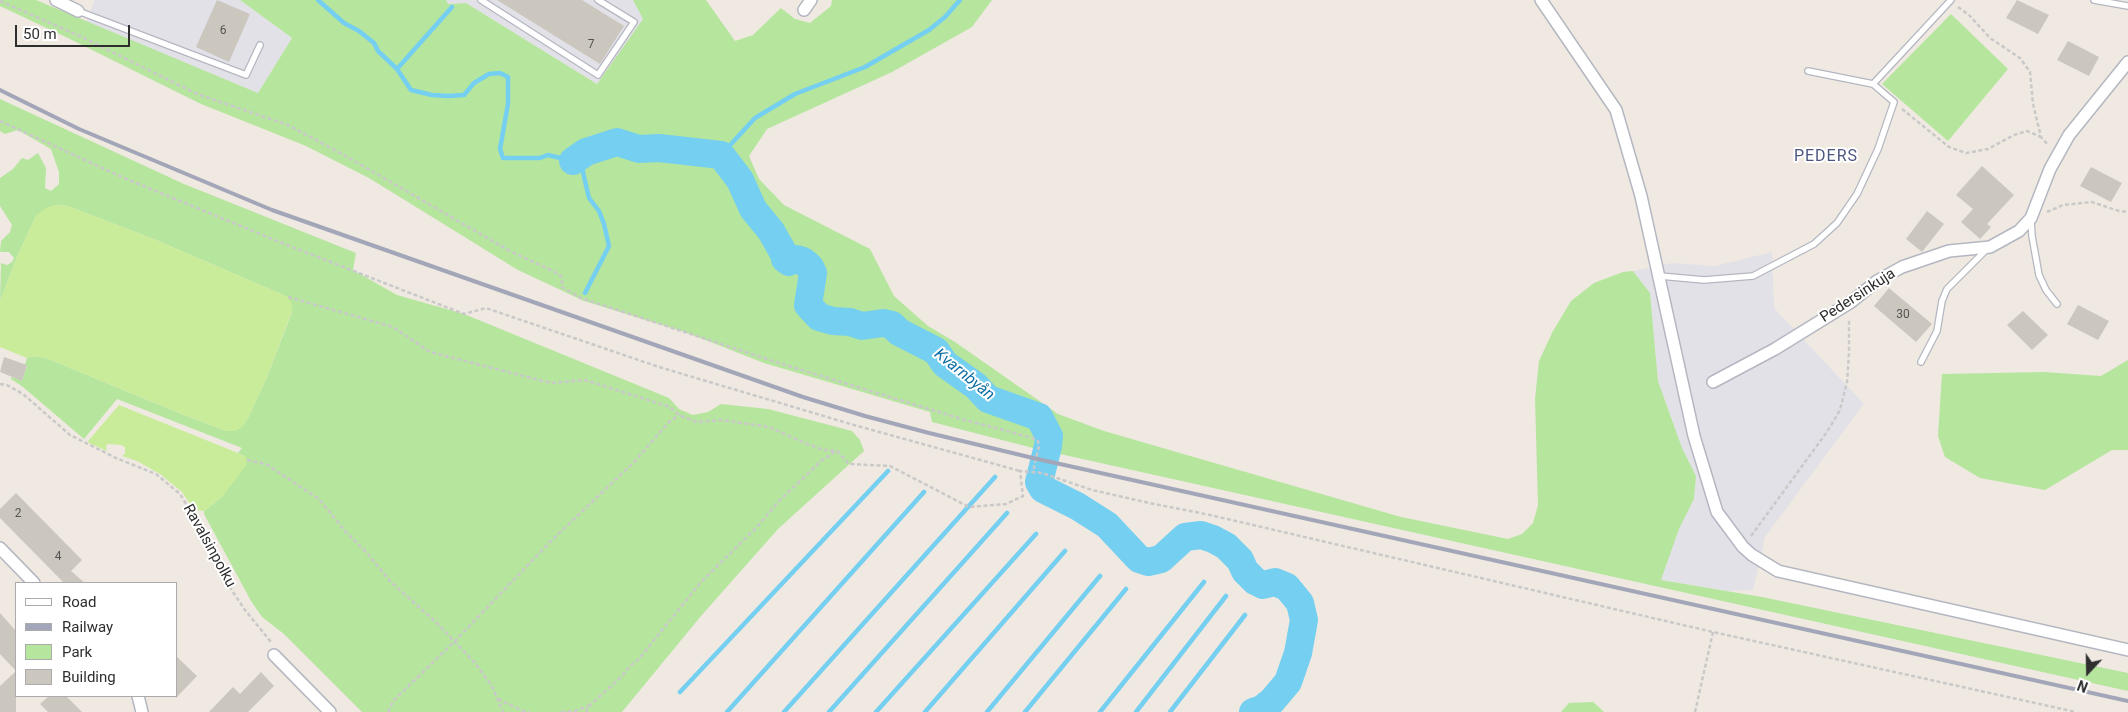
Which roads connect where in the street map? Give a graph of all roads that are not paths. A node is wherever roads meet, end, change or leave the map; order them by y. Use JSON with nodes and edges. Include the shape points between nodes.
{"nodes":[{"id":1,"x":56,"y":0,"type":"edge"},
{"id":2,"x":481,"y":0,"type":"edge"},
{"id":3,"x":598,"y":0,"type":"edge"},
{"id":4,"x":1951,"y":0,"type":"edge"},
{"id":5,"x":2094,"y":0,"type":"edge"},
{"id":6,"x":1544,"y":4,"type":"edge"},
{"id":7,"x":2128,"y":6,"type":"edge"},
{"id":8,"x":78,"y":11,"type":"joint"},
{"id":9,"x":260,"y":46,"type":"dead end"},
{"id":10,"x":2128,"y":62,"type":"edge"},
{"id":11,"x":1808,"y":71,"type":"dead end"},
{"id":12,"x":1872,"y":84,"type":"junction"},
{"id":13,"x":2031,"y":218,"type":"junction"},
{"id":14,"x":1990,"y":246,"type":"junction"},
{"id":15,"x":1660,"y":276,"type":"junction"},
{"id":16,"x":2057,"y":304,"type":"dead end"},
{"id":17,"x":1920,"y":362,"type":"dead end"},
{"id":18,"x":1713,"y":382,"type":"dead end"},
{"id":19,"x":0,"y":548,"type":"edge"},
{"id":20,"x":33,"y":582,"type":"edge"},
{"id":21,"x":274,"y":650,"type":"road end"},
{"id":22,"x":2128,"y":650,"type":"edge"},
{"id":23,"x":138,"y":697,"type":"edge"},
{"id":24,"x":142,"y":712,"type":"edge"},
{"id":25,"x":330,"y":712,"type":"edge"}],
"edges":[{"from":1,"to":8,"type":"street"},
{"from":2,"to":3,"type":"lane","via":[[598,75],[634,22]]},
{"from":4,"to":12,"type":"lane"},
{"from":5,"to":7,"type":"lane"},
{"from":6,"to":15,"type":"street","via":[[1616,110]]},
{"from":8,"to":9,"type":"lane","via":[[246,75]]},
{"from":10,"to":13,"type":"street","name":"Pedersinkuja","via":[[2069,135],[2050,169]]},
{"from":11,"to":12,"type":"lane"},
{"from":12,"to":15,"type":"lane","via":[[1894,102],[1878,150],[1857,194],[1837,223],[1814,244],[1753,276],[1704,280]]},
{"from":13,"to":14,"type":"street","name":"Pedersinkuja","via":[[2019,230]]},
{"from":13,"to":16,"type":"lane","via":[[2039,275]]},
{"from":14,"to":17,"type":"lane","via":[[1946,289],[1937,331]]},
{"from":14,"to":18,"type":"street","name":"Pedersinkuja","via":[[1949,251],[1902,267],[1775,349]]},
{"from":15,"to":22,"type":"street","via":[[1690,417],[1717,512],[1752,555],[1778,571]]},
{"from":19,"to":20,"type":"street"},
{"from":21,"to":25,"type":"street"},
{"from":23,"to":24,"type":"street"}]}
